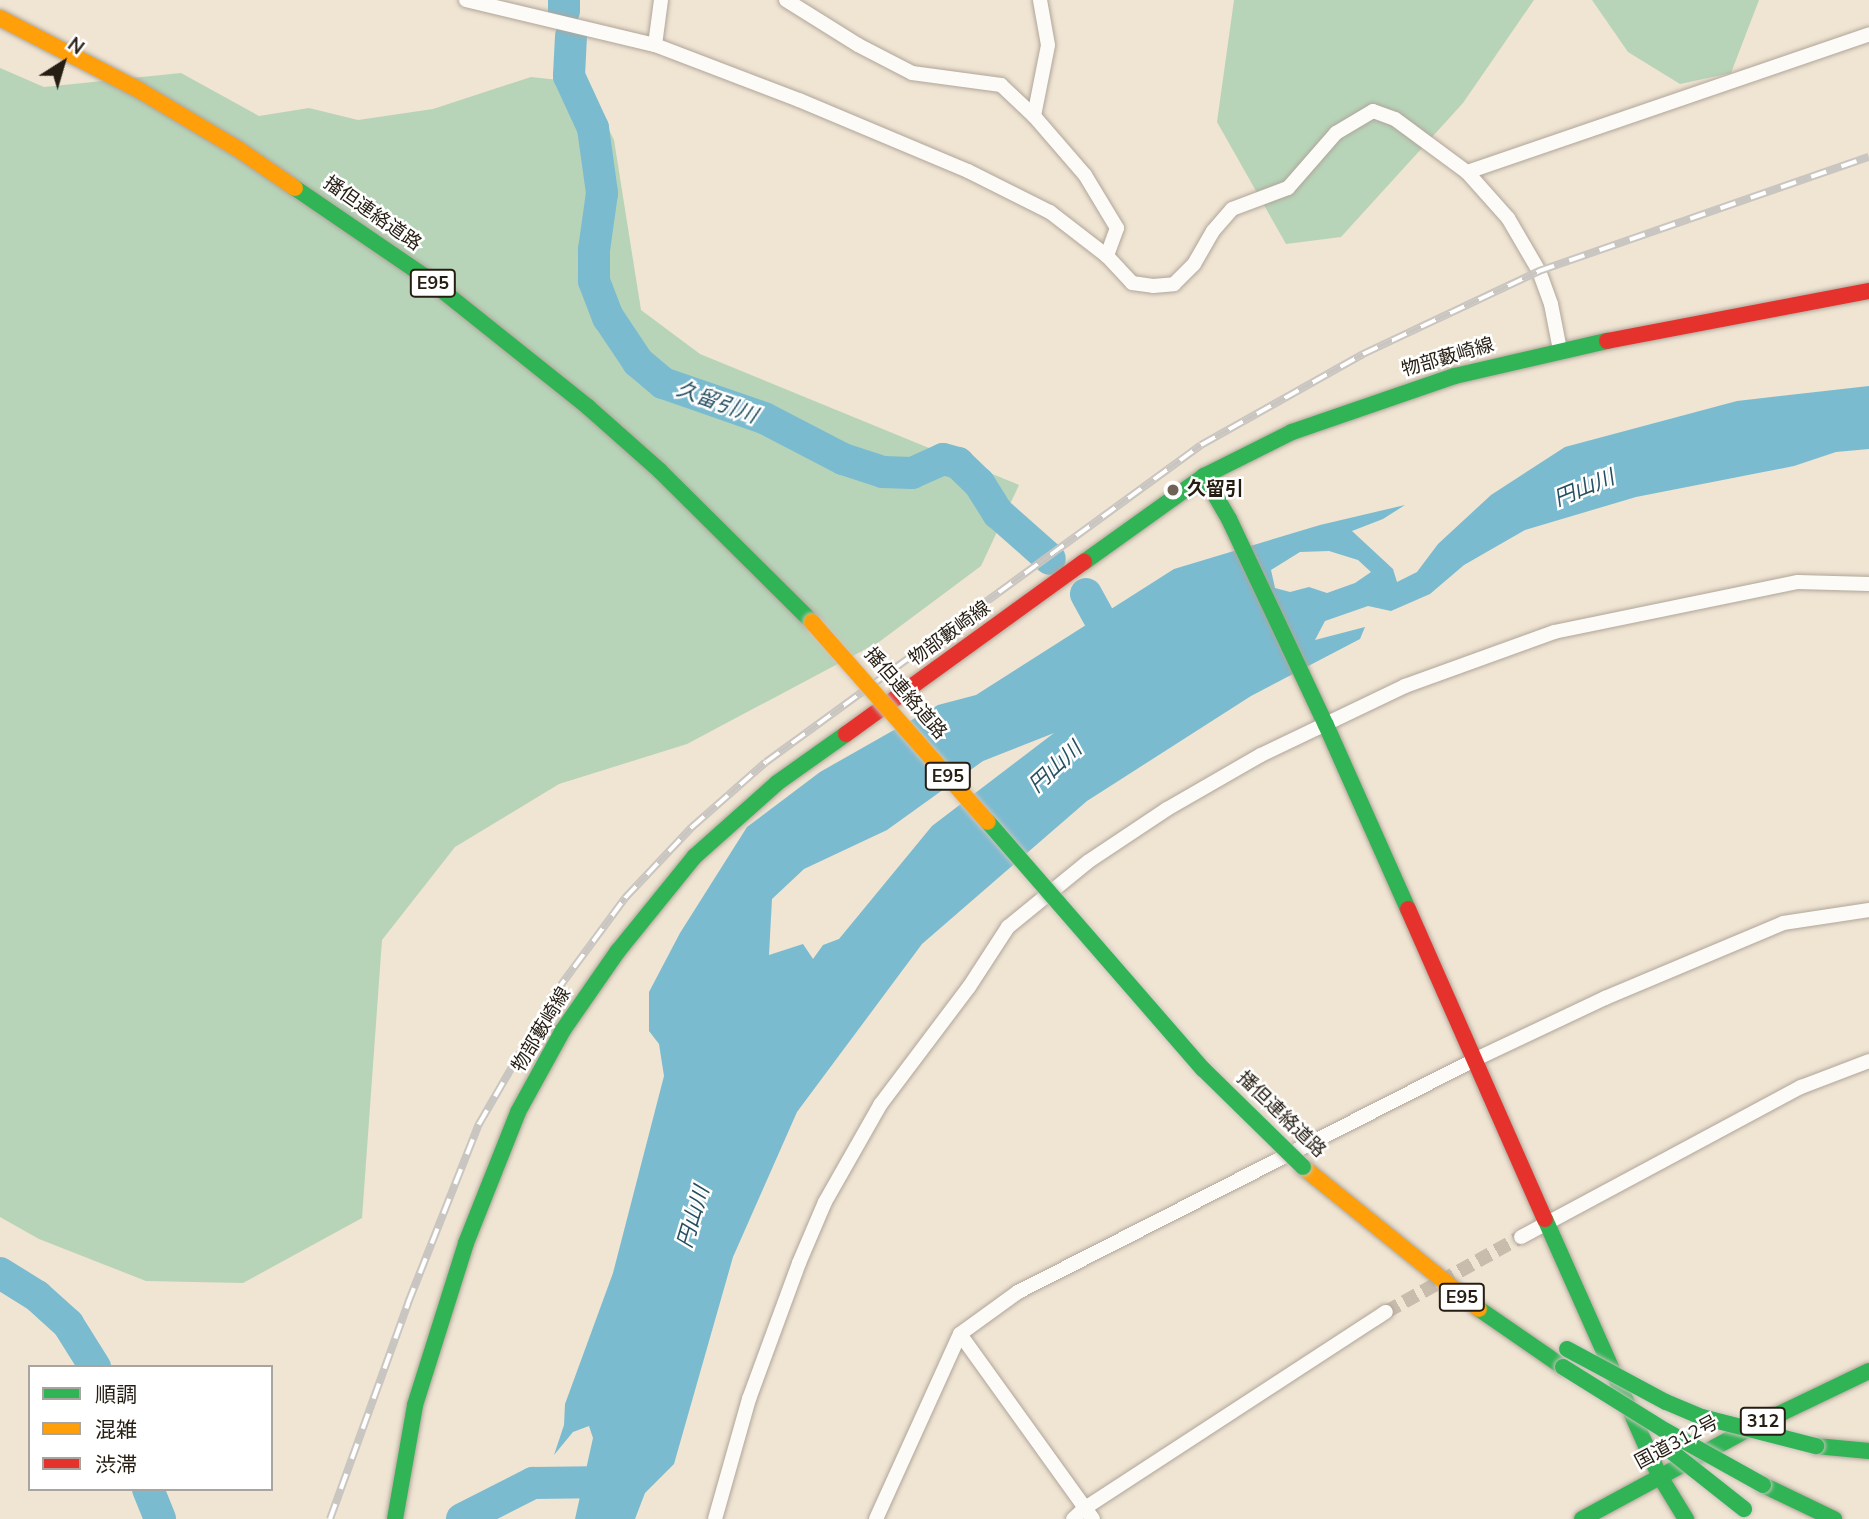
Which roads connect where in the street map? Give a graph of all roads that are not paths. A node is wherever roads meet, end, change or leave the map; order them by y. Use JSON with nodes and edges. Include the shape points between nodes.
{"nodes":[{"id":1,"x":466,"y":0,"type":"edge"},
{"id":2,"x":661,"y":0,"type":"edge"},
{"id":3,"x":786,"y":0,"type":"edge"},
{"id":4,"x":1040,"y":0,"type":"edge"},
{"id":5,"x":0,"y":18,"type":"edge"},
{"id":6,"x":1869,"y":34,"type":"edge"},
{"id":7,"x":655,"y":45,"type":"junction"},
{"id":8,"x":1034,"y":116,"type":"junction"},
{"id":9,"x":1467,"y":172,"type":"junction"},
{"id":10,"x":1107,"y":256,"type":"junction"},
{"id":11,"x":1869,"y":291,"type":"edge"},
{"id":12,"x":1560,"y":350,"type":"junction"},
{"id":13,"x":1204,"y":476,"type":"junction"},
{"id":14,"x":1869,"y":584,"type":"edge"},
{"id":15,"x":1326,"y":725,"type":"junction"},
{"id":16,"x":1869,"y":910,"type":"edge"},
{"id":17,"x":1476,"y":1059,"type":"junction"},
{"id":18,"x":1869,"y":1062,"type":"edge"},
{"id":19,"x":1366,"y":1220,"type":"junction"},
{"id":20,"x":1547,"y":1222,"type":"junction"},
{"id":21,"x":1521,"y":1237,"type":"tunnel mouth"},
{"id":22,"x":1386,"y":1312,"type":"tunnel mouth"},
{"id":23,"x":960,"y":1334,"type":"junction"},
{"id":24,"x":1869,"y":1371,"type":"edge"},
{"id":25,"x":1561,"y":1373,"type":"junction"},
{"id":26,"x":1869,"y":1451,"type":"edge"},
{"id":27,"x":1659,"y":1475,"type":"junction"},
{"id":28,"x":1089,"y":1513,"type":"edge"},
{"id":29,"x":1749,"y":1514,"type":"edge"},
{"id":30,"x":395,"y":1519,"type":"edge"},
{"id":31,"x":715,"y":1519,"type":"edge"},
{"id":32,"x":876,"y":1519,"type":"edge"},
{"id":33,"x":1073,"y":1519,"type":"edge"},
{"id":34,"x":1582,"y":1519,"type":"edge"},
{"id":35,"x":1686,"y":1519,"type":"edge"},
{"id":36,"x":1835,"y":1519,"type":"edge"}],
"edges":[{"from":1,"to":7,"type":"street"},
{"from":2,"to":7,"type":"street"},
{"from":3,"to":8,"type":"street","via":[[912,73],[1001,85]]},
{"from":4,"to":8,"type":"street","via":[[1048,45]]},
{"from":5,"to":19,"type":"main road","name":"播但連絡道路","number":"E95","bridge":true,"via":[[139,90],[237,149],[424,275],[630,444],[813,622],[1203,1069],[1303,1167]]},
{"from":6,"to":9,"type":"street"},
{"from":7,"to":10,"type":"street","via":[[968,171],[1050,212]]},
{"from":8,"to":10,"type":"street","via":[[1085,176],[1116,229]]},
{"from":9,"to":10,"type":"street","via":[[1395,119],[1373,111],[1336,133],[1288,188],[1232,209],[1194,264],[1174,284],[1132,283]]},
{"from":9,"to":12,"type":"street","via":[[1508,218],[1529,251],[1551,304]]},
{"from":11,"to":12,"type":"main road","name":"物部藪崎線"},
{"from":12,"to":13,"type":"main road","name":"物部藪崎線","via":[[1363,405],[1292,432]]},
{"from":13,"to":15,"type":"main road","via":[[1229,519]]},
{"from":13,"to":30,"type":"main road","name":"物部藪崎線","via":[[777,783],[694,857],[618,951],[557,1042],[518,1112],[490,1180],[415,1405]]},
{"from":14,"to":15,"type":"street","via":[[1798,582],[1554,632],[1405,686]]},
{"from":15,"to":17,"type":"main road"},
{"from":15,"to":31,"type":"street","via":[[1167,808],[1089,861],[1008,927],[880,1105],[825,1202],[749,1399]]},
{"from":16,"to":17,"type":"street","via":[[1783,923],[1605,998]]},
{"from":17,"to":20,"type":"main road"},
{"from":17,"to":23,"type":"street","via":[[1018,1292]]},
{"from":18,"to":20,"type":"street","via":[[1801,1087]]},
{"from":19,"to":25,"type":"main road","name":"播但連絡道路","number":"E95"},
{"from":19,"to":26,"type":"main road","bridge":true,"via":[[1567,1349],[1666,1402],[1763,1435]]},
{"from":20,"to":21,"type":"street"},
{"from":20,"to":27,"type":"main road"},
{"from":22,"to":28,"type":"street"},
{"from":23,"to":28,"type":"street"},
{"from":23,"to":32,"type":"street"},
{"from":24,"to":27,"type":"main road","name":"国道312号","number":"312"},
{"from":25,"to":29,"type":"main road","bridge":true,"via":[[1662,1444]]},
{"from":25,"to":36,"type":"main road","name":"播但連絡道路","number":"E95","bridge":true,"via":[[1763,1485]]},
{"from":27,"to":34,"type":"main road","name":"国道312号","number":"312"},
{"from":27,"to":35,"type":"main road"},
{"from":28,"to":33,"type":"street"}]}
